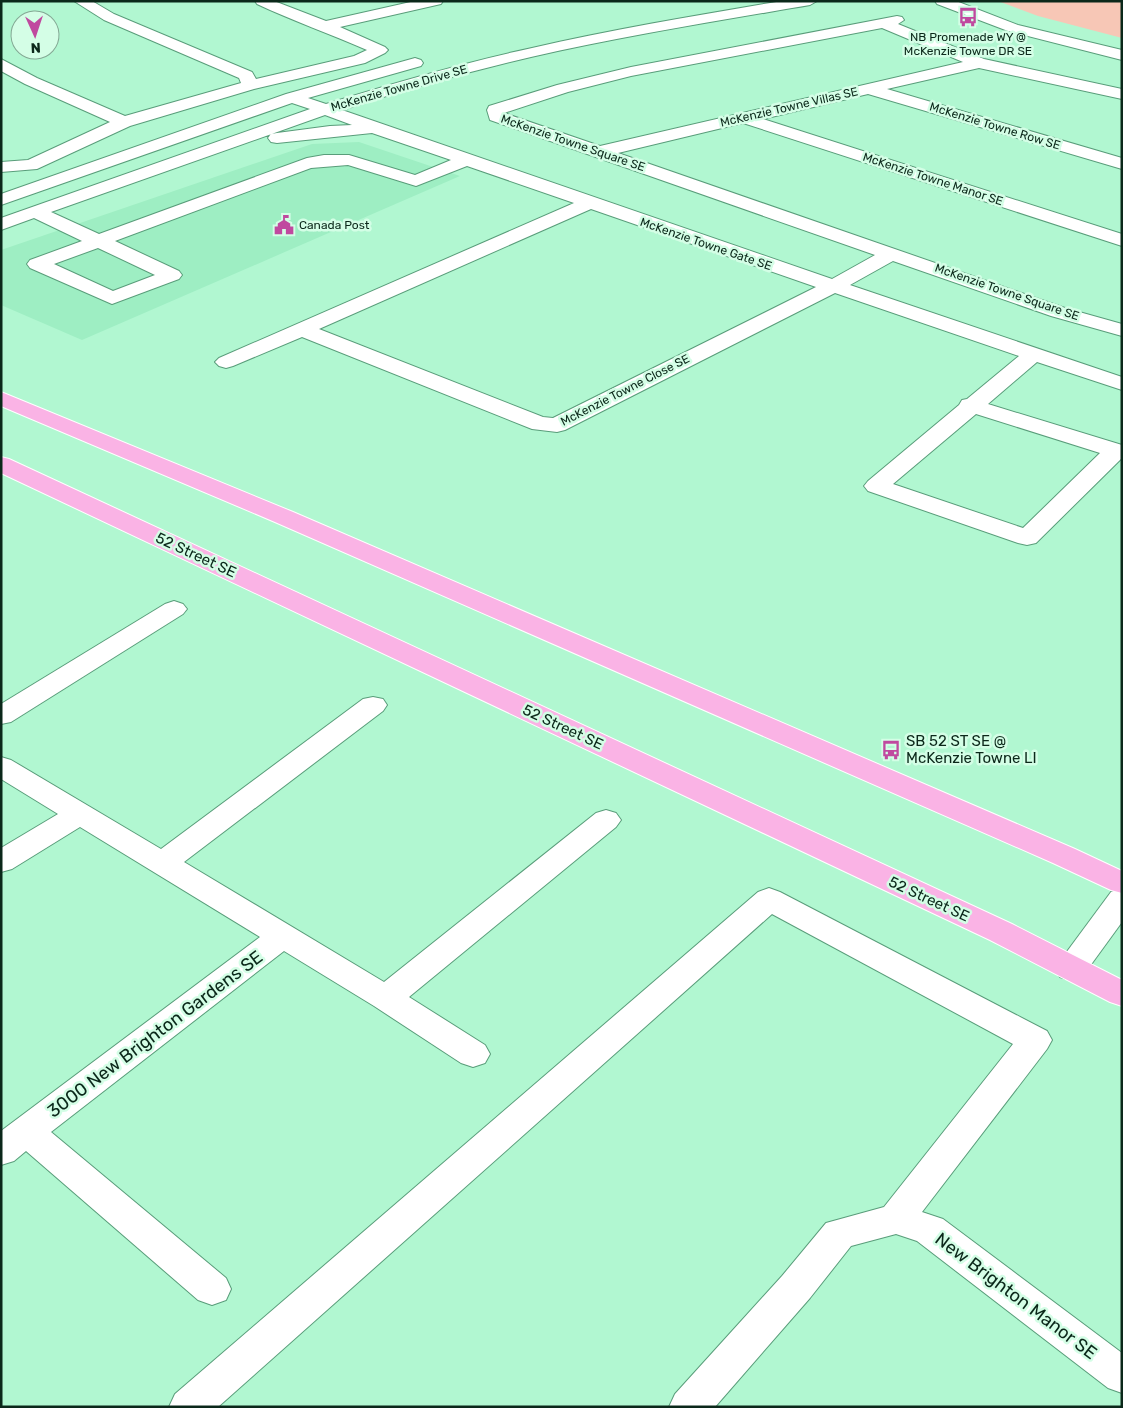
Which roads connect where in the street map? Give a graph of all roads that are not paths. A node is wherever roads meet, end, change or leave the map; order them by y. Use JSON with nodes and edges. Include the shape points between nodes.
{"nodes":[{"id":1,"x":81,"y":1,"type":"edge"},
{"id":2,"x":262,"y":1,"type":"edge"},
{"id":3,"x":436,"y":1,"type":"edge"},
{"id":4,"x":732,"y":1,"type":"edge"},
{"id":5,"x":810,"y":1,"type":"edge"},
{"id":6,"x":942,"y":1,"type":"edge"},
{"id":7,"x":983,"y":1,"type":"edge"},
{"id":8,"x":325,"y":26,"type":"junction"},
{"id":9,"x":580,"y":26,"type":"dead end"},
{"id":10,"x":1122,"y":42,"type":"edge"},
{"id":11,"x":1122,"y":55,"type":"edge"},
{"id":12,"x":427,"y":60,"type":"dead end"},
{"id":13,"x":979,"y":63,"type":"junction"},
{"id":14,"x":1,"y":64,"type":"edge"},
{"id":15,"x":250,"y":85,"type":"junction"},
{"id":16,"x":868,"y":89,"type":"junction"},
{"id":17,"x":1122,"y":94,"type":"edge"},
{"id":18,"x":292,"y":97,"type":"junction"},
{"id":19,"x":324,"y":109,"type":"junction"},
{"id":20,"x":744,"y":118,"type":"junction"},
{"id":21,"x":124,"y":122,"type":"junction"},
{"id":22,"x":378,"y":129,"type":"junction"},
{"id":23,"x":201,"y":152,"type":"junction"},
{"id":24,"x":598,"y":152,"type":"junction"},
{"id":25,"x":467,"y":160,"type":"junction"},
{"id":26,"x":1122,"y":164,"type":"edge"},
{"id":27,"x":1,"y":167,"type":"edge"},
{"id":28,"x":1,"y":200,"type":"edge"},
{"id":29,"x":590,"y":203,"type":"junction"},
{"id":30,"x":35,"y":212,"type":"junction"},
{"id":31,"x":1,"y":224,"type":"edge"},
{"id":32,"x":1122,"y":240,"type":"edge"},
{"id":33,"x":96,"y":241,"type":"junction"},
{"id":34,"x":893,"y":253,"type":"junction"},
{"id":35,"x":830,"y":287,"type":"junction"},
{"id":36,"x":302,"y":329,"type":"junction"},
{"id":37,"x":1122,"y":330,"type":"edge"},
{"id":38,"x":1033,"y":355,"type":"junction"},
{"id":39,"x":226,"y":362,"type":"dead end"},
{"id":40,"x":1122,"y":384,"type":"edge"},
{"id":41,"x":1,"y":398,"type":"edge"},
{"id":42,"x":970,"y":405,"type":"junction"},
{"id":43,"x":1,"y":464,"type":"edge"},
{"id":44,"x":174,"y":609,"type":"dead end"},
{"id":45,"x":372,"y":705,"type":"dead end"},
{"id":46,"x":1,"y":716,"type":"edge"},
{"id":47,"x":1,"y":766,"type":"edge"},
{"id":48,"x":81,"y":813,"type":"junction"},
{"id":49,"x":606,"y":820,"type":"dead end"},
{"id":50,"x":1,"y":862,"type":"edge"},
{"id":51,"x":163,"y":863,"type":"junction"},
{"id":52,"x":1122,"y":883,"type":"edge"},
{"id":53,"x":1122,"y":899,"type":"edge"},
{"id":54,"x":284,"y":936,"type":"junction"},
{"id":55,"x":1071,"y":969,"type":"junction"},
{"id":56,"x":1122,"y":994,"type":"edge"},
{"id":57,"x":386,"y":998,"type":"junction"},
{"id":58,"x":473,"y":1054,"type":"dead end"},
{"id":59,"x":14,"y":1141,"type":"edge"},
{"id":60,"x":896,"y":1219,"type":"junction"},
{"id":61,"x":212,"y":1289,"type":"dead end"},
{"id":62,"x":1122,"y":1376,"type":"edge"},
{"id":63,"x":189,"y":1407,"type":"edge"},
{"id":64,"x":689,"y":1407,"type":"edge"}],
"edges":[{"from":1,"to":15,"type":"street","via":[[109,17],[246,75]]},
{"from":2,"to":8,"type":"street"},
{"from":3,"to":8,"type":"street"},
{"from":4,"to":9,"type":"street"},
{"from":5,"to":19,"type":"street","name":"McKenzie Towne Drive SE","via":[[587,39],[443,74]]},
{"from":6,"to":11,"type":"street","via":[[1013,28]]},
{"from":7,"to":10,"type":"street","via":[[1042,23]]},
{"from":8,"to":15,"type":"street","via":[[380,50],[359,60]]},
{"from":12,"to":18,"type":"street","name":"McKenzie Towne Drive SE"},
{"from":13,"to":16,"type":"street","name":"McKenzie Towne Villas SE"},
{"from":13,"to":17,"type":"street","name":"McKenzie Towne Square SE"},
{"from":13,"to":24,"type":"street","name":"McKenzie Towne Square SE","via":[[891,22],[617,75],[540,94],[495,110],[496,116]]},
{"from":14,"to":21,"type":"street","via":[[31,81]]},
{"from":15,"to":21,"type":"street"},
{"from":16,"to":20,"type":"street","name":"McKenzie Towne Villas SE"},
{"from":16,"to":26,"type":"street","name":"McKenzie Towne Row SE"},
{"from":18,"to":19,"type":"street","name":"McKenzie Towne Gate SE"},
{"from":18,"to":28,"type":"street","name":"McKenzie Towne Drive SE"},
{"from":19,"to":22,"type":"street","name":"McKenzie Towne Gate SE"},
{"from":19,"to":23,"type":"street","name":"McKenzie Towne Drive SE"},
{"from":20,"to":24,"type":"street","name":"McKenzie Towne Villas SE"},
{"from":20,"to":32,"type":"street","name":"McKenzie Towne Manor SE"},
{"from":21,"to":27,"type":"street","via":[[31,165]]},
{"from":22,"to":23,"type":"street","via":[[293,135]]},
{"from":22,"to":25,"type":"street","name":"McKenzie Towne Gate SE"},
{"from":23,"to":30,"type":"street","name":"McKenzie Towne Drive SE"},
{"from":24,"to":34,"type":"street","name":"McKenzie Towne Square SE"},
{"from":25,"to":29,"type":"street","name":"McKenzie Towne Gate SE"},
{"from":25,"to":33,"type":"street","via":[[416,181],[349,160],[306,163]]},
{"from":29,"to":35,"type":"street","name":"McKenzie Towne Gate SE"},
{"from":29,"to":36,"type":"street"},
{"from":30,"to":31,"type":"street","name":"McKenzie Towne Drive SE"},
{"from":30,"to":33,"type":"street"},
{"from":33,"to":33,"type":"street","via":[[130,256],[172,275],[112,298],[38,264]]},
{"from":34,"to":35,"type":"street"},
{"from":34,"to":37,"type":"street","name":"McKenzie Towne Square SE","via":[[1058,312]]},
{"from":35,"to":36,"type":"street","name":"McKenzie Towne Close SE","via":[[557,425],[540,424]]},
{"from":35,"to":38,"type":"street","name":"McKenzie Towne Gate SE"},
{"from":36,"to":39,"type":"street"},
{"from":38,"to":40,"type":"street","name":"McKenzie Towne Gate SE"},
{"from":38,"to":42,"type":"street"},
{"from":41,"to":52,"type":"main road","via":[[293,521]]},
{"from":42,"to":42,"type":"street","via":[[876,486],[1027,538],[1116,451]]},
{"from":43,"to":55,"type":"main road","name":"52 Street SE","via":[[1001,932]]},
{"from":44,"to":46,"type":"street"},
{"from":45,"to":51,"type":"street"},
{"from":47,"to":48,"type":"street"},
{"from":48,"to":50,"type":"street"},
{"from":48,"to":51,"type":"street"},
{"from":49,"to":57,"type":"street"},
{"from":51,"to":54,"type":"street"},
{"from":53,"to":55,"type":"street"},
{"from":54,"to":57,"type":"street"},
{"from":54,"to":59,"type":"street","name":"3000 New Brighton Gardens SE"},
{"from":55,"to":56,"type":"main road","name":"52 Street SE"},
{"from":57,"to":58,"type":"street"},
{"from":59,"to":61,"type":"street","name":"3000 New Brighton Gardens SE"},
{"from":60,"to":62,"type":"street","name":"New Brighton Manor SE","via":[[930,1230]]},
{"from":60,"to":63,"type":"street","via":[[1035,1040],[769,899]]},
{"from":60,"to":64,"type":"street","via":[[839,1234]]}]}
